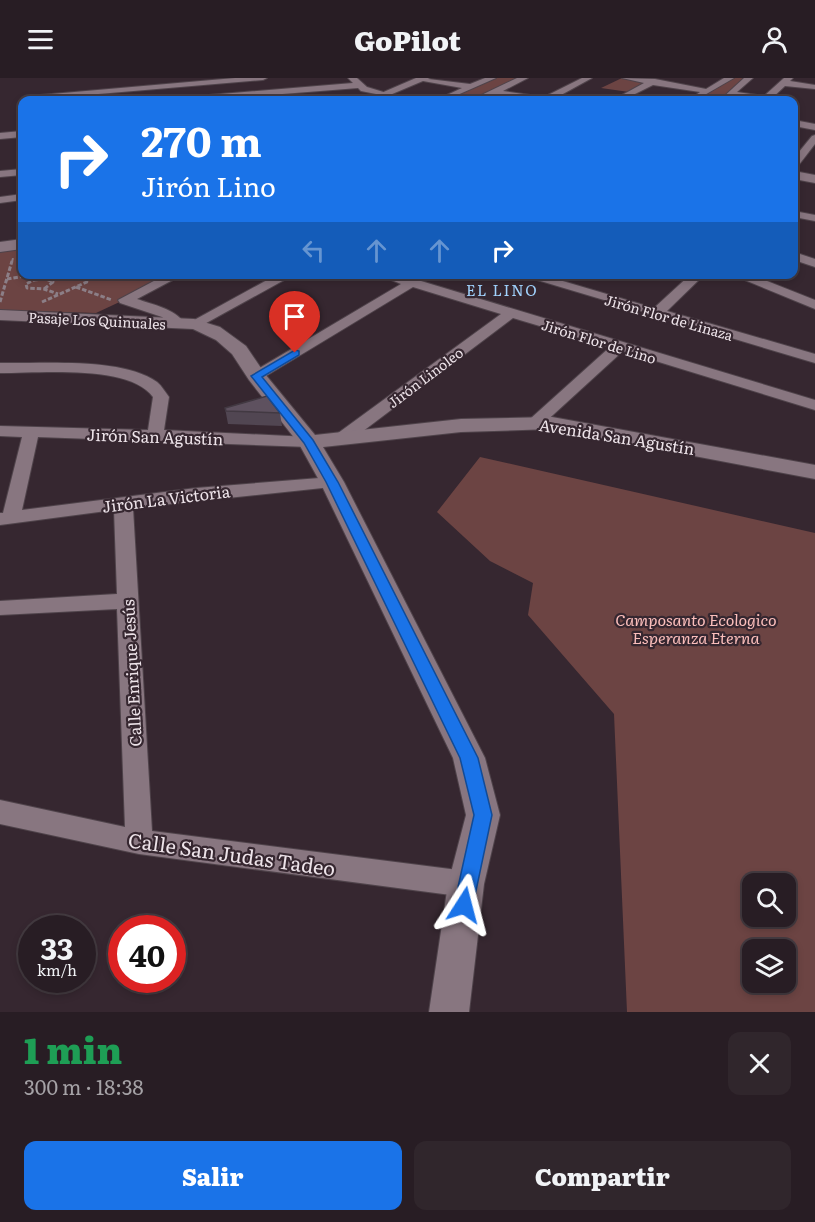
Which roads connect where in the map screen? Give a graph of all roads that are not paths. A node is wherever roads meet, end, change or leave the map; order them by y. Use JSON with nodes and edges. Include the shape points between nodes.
{"nodes":[{"id":1,"x":263,"y":78,"type":"edge"},
{"id":2,"x":298,"y":78,"type":"edge"},
{"id":3,"x":424,"y":78,"type":"edge"},
{"id":4,"x":492,"y":78,"type":"edge"},
{"id":5,"x":524,"y":78,"type":"edge"},
{"id":6,"x":588,"y":78,"type":"edge"},
{"id":7,"x":626,"y":78,"type":"edge"},
{"id":8,"x":730,"y":78,"type":"edge"},
{"id":9,"x":749,"y":78,"type":"edge"},
{"id":10,"x":356,"y":80,"type":"edge"},
{"id":11,"x":657,"y":80,"type":"edge"},
{"id":12,"x":786,"y":80,"type":"edge"},
{"id":13,"x":186,"y":81,"type":"edge"},
{"id":14,"x":471,"y":87,"type":"junction"},
{"id":15,"x":815,"y":87,"type":"edge"},
{"id":16,"x":307,"y":90,"type":"junction"},
{"id":17,"x":706,"y":91,"type":"junction"},
{"id":18,"x":495,"y":92,"type":"junction"},
{"id":19,"x":386,"y":94,"type":"junction"},
{"id":20,"x":40,"y":96,"type":"edge"},
{"id":21,"x":195,"y":96,"type":"edge"},
{"id":22,"x":241,"y":96,"type":"edge"},
{"id":23,"x":381,"y":96,"type":"edge"},
{"id":24,"x":450,"y":96,"type":"edge"},
{"id":25,"x":485,"y":96,"type":"edge"},
{"id":26,"x":520,"y":96,"type":"edge"},
{"id":27,"x":553,"y":96,"type":"edge"},
{"id":28,"x":625,"y":96,"type":"edge"},
{"id":29,"x":698,"y":96,"type":"edge"},
{"id":30,"x":730,"y":96,"type":"edge"},
{"id":31,"x":770,"y":96,"type":"edge"},
{"id":32,"x":798,"y":124,"type":"edge"},
{"id":33,"x":815,"y":127,"type":"edge"},
{"id":34,"x":18,"y":134,"type":"edge"},
{"id":35,"x":0,"y":136,"type":"edge"},
{"id":36,"x":815,"y":138,"type":"edge"},
{"id":37,"x":810,"y":151,"type":"edge"},
{"id":38,"x":798,"y":161,"type":"edge"},
{"id":39,"x":18,"y":172,"type":"edge"},
{"id":40,"x":0,"y":174,"type":"edge"},
{"id":41,"x":798,"y":176,"type":"edge"},
{"id":42,"x":815,"y":179,"type":"edge"},
{"id":43,"x":18,"y":198,"type":"edge"},
{"id":44,"x":0,"y":200,"type":"edge"},
{"id":45,"x":798,"y":204,"type":"edge"},
{"id":46,"x":815,"y":207,"type":"edge"},
{"id":47,"x":798,"y":215,"type":"edge"},
{"id":48,"x":815,"y":218,"type":"edge"},
{"id":49,"x":0,"y":247,"type":"edge"},
{"id":50,"x":798,"y":247,"type":"edge"},
{"id":51,"x":18,"y":250,"type":"edge"},
{"id":52,"x":815,"y":250,"type":"edge"},
{"id":53,"x":798,"y":257,"type":"edge"},
{"id":54,"x":815,"y":263,"type":"edge"},
{"id":55,"x":168,"y":279,"type":"edge"},
{"id":56,"x":279,"y":279,"type":"edge"},
{"id":57,"x":399,"y":279,"type":"edge"},
{"id":58,"x":417,"y":279,"type":"edge"},
{"id":59,"x":559,"y":279,"type":"edge"},
{"id":60,"x":694,"y":279,"type":"edge"},
{"id":61,"x":749,"y":279,"type":"edge"},
{"id":62,"x":411,"y":283,"type":"junction"},
{"id":63,"x":815,"y":305,"type":"edge"},
{"id":64,"x":657,"y":313,"type":"junction"},
{"id":65,"x":510,"y":314,"type":"junction"},
{"id":66,"x":0,"y":315,"type":"edge"},
{"id":67,"x":186,"y":324,"type":"junction"},
{"id":68,"x":619,"y":347,"type":"junction"},
{"id":69,"x":815,"y":358,"type":"edge"},
{"id":70,"x":0,"y":368,"type":"edge"},
{"id":71,"x":256,"y":376,"type":"junction"},
{"id":72,"x":815,"y":405,"type":"edge"},
{"id":73,"x":536,"y":422,"type":"junction"},
{"id":74,"x":0,"y":432,"type":"edge"},
{"id":75,"x":31,"y":432,"type":"junction"},
{"id":76,"x":155,"y":435,"type":"junction"},
{"id":77,"x":340,"y":440,"type":"junction"},
{"id":78,"x":309,"y":442,"type":"junction"},
{"id":79,"x":815,"y":472,"type":"edge"},
{"id":80,"x":332,"y":482,"type":"junction"},
{"id":81,"x":123,"y":503,"type":"junction"},
{"id":82,"x":5,"y":518,"type":"edge"},
{"id":83,"x":127,"y":601,"type":"junction"},
{"id":84,"x":0,"y":608,"type":"edge"},
{"id":85,"x":0,"y":812,"type":"edge"},
{"id":86,"x":139,"y":842,"type":"junction"},
{"id":87,"x":466,"y":884,"type":"junction"},
{"id":88,"x":449,"y":1012,"type":"edge"}],
"edges":[{"from":1,"to":13,"type":"street"},
{"from":2,"to":16,"type":"street"},
{"from":3,"to":14,"type":"street"},
{"from":3,"to":19,"type":"street"},
{"from":4,"to":14,"type":"street"},
{"from":5,"to":18,"type":"street"},
{"from":6,"to":27,"type":"street"},
{"from":7,"to":11,"type":"street"},
{"from":8,"to":17,"type":"street"},
{"from":9,"to":30,"type":"street"},
{"from":10,"to":16,"type":"street"},
{"from":10,"to":19,"type":"street","via":[[364,89]]},
{"from":11,"to":17,"type":"street"},
{"from":11,"to":28,"type":"street"},
{"from":12,"to":15,"type":"street"},
{"from":12,"to":31,"type":"street"},
{"from":13,"to":20,"type":"street"},
{"from":13,"to":21,"type":"street"},
{"from":14,"to":24,"type":"street"},
{"from":16,"to":22,"type":"street"},
{"from":17,"to":29,"type":"street"},
{"from":18,"to":25,"type":"street"},
{"from":18,"to":26,"type":"street"},
{"from":19,"to":23,"type":"street"},
{"from":32,"to":33,"type":"street"},
{"from":34,"to":35,"type":"street"},
{"from":36,"to":37,"type":"street"},
{"from":37,"to":38,"type":"street"},
{"from":39,"to":40,"type":"street"},
{"from":41,"to":42,"type":"street"},
{"from":43,"to":44,"type":"street"},
{"from":45,"to":46,"type":"street"},
{"from":47,"to":48,"type":"street"},
{"from":49,"to":51,"type":"street"},
{"from":50,"to":52,"type":"street"},
{"from":53,"to":54,"type":"street"},
{"from":55,"to":67,"type":"street","via":[[125,300]]},
{"from":56,"to":67,"type":"street"},
{"from":57,"to":62,"type":"street","name":"Jirón Flor de Lino"},
{"from":58,"to":62,"type":"street"},
{"from":59,"to":64,"type":"street","name":"Jirón Flor de Linaza"},
{"from":60,"to":64,"type":"street"},
{"from":61,"to":63,"type":"street"},
{"from":62,"to":65,"type":"street","name":"Jirón Flor de Lino"},
{"from":62,"to":71,"type":"street"},
{"from":64,"to":69,"type":"street","name":"Jirón Flor de Linaza"},
{"from":65,"to":68,"type":"street","name":"Jirón Flor de Lino"},
{"from":65,"to":77,"type":"street","name":"Jirón Linoleo"},
{"from":66,"to":67,"type":"street","name":"Pasaje Los Quinuales"},
{"from":67,"to":71,"type":"street","name":"Pasaje Los Quinuales","via":[[213,330],[226,338],[251,364]]},
{"from":68,"to":72,"type":"street","name":"Jirón Flor de Lino"},
{"from":68,"to":73,"type":"street"},
{"from":70,"to":76,"type":"street","via":[[111,371],[136,378],[153,387],[161,397]]},
{"from":71,"to":78,"type":"street","name":"Pasaje Los Quinuales"},
{"from":73,"to":77,"type":"street","name":"Avenida San Agustín"},
{"from":73,"to":79,"type":"street","name":"Avenida San Agustín"},
{"from":74,"to":75,"type":"street","name":"Jirón San Agustín"},
{"from":75,"to":76,"type":"street","name":"Jirón San Agustín"},
{"from":75,"to":82,"type":"street"},
{"from":76,"to":78,"type":"street","name":"Jirón San Agustín"},
{"from":77,"to":78,"type":"street","name":"Avenida San Agustín"},
{"from":78,"to":80,"type":"street","name":"Pasaje Los Quinuales"},
{"from":80,"to":81,"type":"street","name":"Jirón La Victoria"},
{"from":80,"to":87,"type":"street","name":"Pasaje Los Quinuales","via":[[469,758],[483,815]]},
{"from":81,"to":82,"type":"street","name":"Jirón La Victoria"},
{"from":81,"to":83,"type":"street","name":"Calle Enrique Jesús"},
{"from":83,"to":84,"type":"street"},
{"from":83,"to":86,"type":"street","name":"Calle Enrique Jesús"},
{"from":85,"to":86,"type":"street","name":"Calle San Judas Tadeo"},
{"from":86,"to":87,"type":"street","name":"Calle San Judas Tadeo"},
{"from":87,"to":88,"type":"street","name":"Pasaje Los Quinuales"}]}
